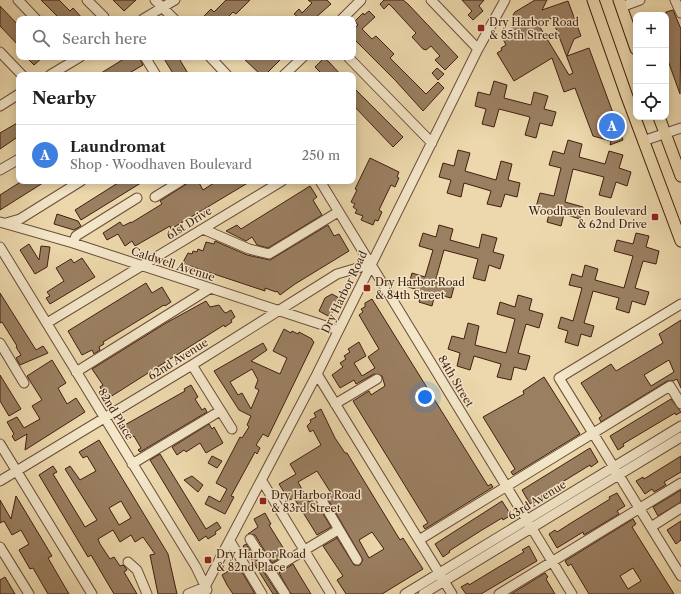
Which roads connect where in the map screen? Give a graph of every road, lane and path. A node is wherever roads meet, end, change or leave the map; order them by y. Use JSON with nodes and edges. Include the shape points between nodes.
{"nodes":[{"id":1,"x":18,"y":0,"type":"edge"},
{"id":2,"x":87,"y":0,"type":"edge"},
{"id":3,"x":155,"y":0,"type":"edge"},
{"id":4,"x":175,"y":0,"type":"edge"},
{"id":5,"x":361,"y":0,"type":"edge"},
{"id":6,"x":431,"y":0,"type":"edge"},
{"id":7,"x":505,"y":0,"type":"edge"},
{"id":8,"x":593,"y":0,"type":"edge"},
{"id":9,"x":640,"y":0,"type":"edge"},
{"id":10,"x":675,"y":0,"type":"edge"},
{"id":11,"x":620,"y":3,"type":"edge"},
{"id":12,"x":163,"y":7,"type":"junction"},
{"id":13,"x":681,"y":13,"type":"edge"},
{"id":14,"x":33,"y":16,"type":"edge"},
{"id":15,"x":103,"y":16,"type":"edge"},
{"id":16,"x":148,"y":16,"type":"edge"},
{"id":17,"x":171,"y":16,"type":"edge"},
{"id":18,"x":345,"y":16,"type":"edge"},
{"id":19,"x":636,"y":48,"type":"edge"},
{"id":20,"x":478,"y":49,"type":"junction"},
{"id":21,"x":0,"y":52,"type":"edge"},
{"id":22,"x":74,"y":60,"type":"edge"},
{"id":23,"x":147,"y":60,"type":"edge"},
{"id":24,"x":213,"y":60,"type":"edge"},
{"id":25,"x":300,"y":60,"type":"edge"},
{"id":26,"x":351,"y":60,"type":"edge"},
{"id":27,"x":19,"y":72,"type":"edge"},
{"id":28,"x":55,"y":72,"type":"edge"},
{"id":29,"x":154,"y":72,"type":"edge"},
{"id":30,"x":225,"y":72,"type":"edge"},
{"id":31,"x":287,"y":72,"type":"edge"},
{"id":32,"x":16,"y":96,"type":"edge"},
{"id":33,"x":0,"y":106,"type":"edge"},
{"id":34,"x":660,"y":120,"type":"edge"},
{"id":35,"x":681,"y":128,"type":"edge"},
{"id":36,"x":665,"y":133,"type":"junction"},
{"id":37,"x":643,"y":141,"type":"junction"},
{"id":38,"x":432,"y":143,"type":"junction"},
{"id":39,"x":16,"y":161,"type":"edge"},
{"id":40,"x":0,"y":170,"type":"edge"},
{"id":41,"x":681,"y":176,"type":"edge"},
{"id":42,"x":76,"y":184,"type":"edge"},
{"id":43,"x":176,"y":184,"type":"edge"},
{"id":44,"x":277,"y":184,"type":"edge"},
{"id":45,"x":322,"y":184,"type":"edge"},
{"id":46,"x":155,"y":197,"type":"dead end"},
{"id":47,"x":137,"y":198,"type":"dead end"},
{"id":48,"x":338,"y":212,"type":"junction"},
{"id":49,"x":2,"y":223,"type":"edge"},
{"id":50,"x":203,"y":229,"type":"junction"},
{"id":51,"x":681,"y":242,"type":"edge"},
{"id":52,"x":74,"y":243,"type":"junction"},
{"id":53,"x":0,"y":247,"type":"edge"},
{"id":54,"x":371,"y":264,"type":"junction"},
{"id":55,"x":142,"y":266,"type":"junction"},
{"id":56,"x":209,"y":289,"type":"junction"},
{"id":57,"x":681,"y":304,"type":"edge"},
{"id":58,"x":280,"y":311,"type":"junction"},
{"id":59,"x":48,"y":323,"type":"junction"},
{"id":60,"x":338,"y":330,"type":"junction"},
{"id":61,"x":0,"y":343,"type":"edge"},
{"id":62,"x":192,"y":365,"type":"junction"},
{"id":63,"x":76,"y":372,"type":"junction"},
{"id":64,"x":317,"y":374,"type":"junction"},
{"id":65,"x":377,"y":379,"type":"dead end"},
{"id":66,"x":24,"y":383,"type":"dead end"},
{"id":67,"x":335,"y":404,"type":"junction"},
{"id":68,"x":681,"y":404,"type":"edge"},
{"id":69,"x":220,"y":411,"type":"junction"},
{"id":70,"x":105,"y":418,"type":"junction"},
{"id":71,"x":681,"y":426,"type":"edge"},
{"id":72,"x":232,"y":429,"type":"dead end"},
{"id":73,"x":594,"y":433,"type":"junction"},
{"id":74,"x":681,"y":437,"type":"edge"},
{"id":75,"x":0,"y":444,"type":"edge"},
{"id":76,"x":132,"y":464,"type":"junction"},
{"id":77,"x":16,"y":470,"type":"junction"},
{"id":78,"x":617,"y":470,"type":"junction"},
{"id":79,"x":0,"y":480,"type":"edge"},
{"id":80,"x":262,"y":481,"type":"junction"},
{"id":81,"x":681,"y":483,"type":"edge"},
{"id":82,"x":506,"y":486,"type":"junction"},
{"id":83,"x":320,"y":499,"type":"dead end"},
{"id":84,"x":681,"y":508,"type":"edge"},
{"id":85,"x":641,"y":509,"type":"junction"},
{"id":86,"x":529,"y":524,"type":"junction"},
{"id":87,"x":651,"y":527,"type":"junction"},
{"id":88,"x":338,"y":530,"type":"junction"},
{"id":89,"x":250,"y":539,"type":"dead end"},
{"id":90,"x":419,"y":540,"type":"junction"},
{"id":91,"x":230,"y":541,"type":"junction"},
{"id":92,"x":0,"y":547,"type":"edge"},
{"id":93,"x":305,"y":550,"type":"junction"},
{"id":94,"x":357,"y":560,"type":"dead end"},
{"id":95,"x":128,"y":562,"type":"dead end"},
{"id":96,"x":552,"y":562,"type":"junction"},
{"id":97,"x":270,"y":571,"type":"junction"},
{"id":98,"x":681,"y":576,"type":"edge"},
{"id":99,"x":442,"y":577,"type":"junction"},
{"id":100,"x":206,"y":592,"type":"edge"},
{"id":101,"x":29,"y":594,"type":"edge"},
{"id":102,"x":92,"y":594,"type":"edge"},
{"id":103,"x":147,"y":594,"type":"edge"},
{"id":104,"x":188,"y":594,"type":"edge"},
{"id":105,"x":262,"y":594,"type":"edge"},
{"id":106,"x":285,"y":594,"type":"edge"},
{"id":107,"x":332,"y":594,"type":"edge"},
{"id":108,"x":405,"y":594,"type":"edge"},
{"id":109,"x":423,"y":594,"type":"edge"},
{"id":110,"x":452,"y":594,"type":"edge"},
{"id":111,"x":499,"y":594,"type":"edge"},
{"id":112,"x":572,"y":594,"type":"edge"}],
"edges":[{"from":1,"to":14,"type":"street"},
{"from":2,"to":15,"type":"street"},
{"from":3,"to":12,"type":"street"},
{"from":4,"to":12,"type":"street"},
{"from":5,"to":18,"type":"street"},
{"from":6,"to":20,"type":"street"},
{"from":7,"to":20,"type":"street","name":"Dry Harbor Road"},
{"from":8,"to":37,"type":"main road"},
{"from":9,"to":11,"type":"street"},
{"from":10,"to":13,"type":"street"},
{"from":11,"to":19,"type":"main road"},
{"from":12,"to":16,"type":"street"},
{"from":12,"to":17,"type":"street"},
{"from":20,"to":38,"type":"street","name":"Dry Harbor Road"},
{"from":21,"to":27,"type":"street"},
{"from":22,"to":28,"type":"street"},
{"from":23,"to":29,"type":"street"},
{"from":24,"to":30,"type":"street"},
{"from":25,"to":31,"type":"street"},
{"from":26,"to":38,"type":"street"},
{"from":32,"to":33,"type":"street"},
{"from":34,"to":36,"type":"main road"},
{"from":35,"to":36,"type":"street"},
{"from":36,"to":37,"type":"street"},
{"from":36,"to":41,"type":"main road"},
{"from":37,"to":51,"type":"main road"},
{"from":38,"to":54,"type":"street","name":"Dry Harbor Road"},
{"from":39,"to":40,"type":"street"},
{"from":42,"to":49,"type":"street","via":[[20,218]]},
{"from":43,"to":46,"type":"street"},
{"from":44,"to":50,"type":"street","name":"61st Drive"},
{"from":45,"to":48,"type":"street","name":"84th Street"},
{"from":47,"to":52,"type":"street","via":[[76,236]]},
{"from":48,"to":50,"type":"street","via":[[269,254]]},
{"from":48,"to":54,"type":"street","name":"84th Street"},
{"from":49,"to":52,"type":"street","name":"Caldwell Avenue"},
{"from":50,"to":55,"type":"street","name":"61st Drive"},
{"from":52,"to":55,"type":"street","name":"Caldwell Avenue"},
{"from":53,"to":59,"type":"street","name":"82nd Place"},
{"from":54,"to":58,"type":"street","name":"62nd Avenue","via":[[337,274]]},
{"from":54,"to":60,"type":"street","name":"Dry Harbor Road"},
{"from":54,"to":82,"type":"street","name":"84th Street"},
{"from":55,"to":56,"type":"street","name":"Caldwell Avenue"},
{"from":55,"to":59,"type":"street","name":"61st Drive"},
{"from":56,"to":58,"type":"street","name":"Caldwell Avenue"},
{"from":56,"to":63,"type":"street"},
{"from":57,"to":73,"type":"street","via":[[559,378]]},
{"from":58,"to":60,"type":"street","name":"Caldwell Avenue"},
{"from":58,"to":62,"type":"street","name":"62nd Avenue"},
{"from":59,"to":63,"type":"street","name":"82nd Place"},
{"from":60,"to":64,"type":"street","name":"Dry Harbor Road"},
{"from":61,"to":66,"type":"street"},
{"from":62,"to":69,"type":"street"},
{"from":62,"to":70,"type":"street","name":"62nd Avenue"},
{"from":63,"to":70,"type":"street","name":"82nd Place"},
{"from":64,"to":67,"type":"street"},
{"from":64,"to":80,"type":"street","name":"Dry Harbor Road"},
{"from":65,"to":67,"type":"street"},
{"from":67,"to":90,"type":"street"},
{"from":68,"to":73,"type":"street","via":[[670,386]]},
{"from":69,"to":72,"type":"street"},
{"from":69,"to":76,"type":"street"},
{"from":70,"to":76,"type":"street","name":"82nd Place"},
{"from":70,"to":77,"type":"street","name":"62nd Avenue"},
{"from":71,"to":78,"type":"street","name":"63rd Avenue"},
{"from":73,"to":78,"type":"street"},
{"from":73,"to":82,"type":"street"},
{"from":74,"to":78,"type":"street","name":"63rd Avenue"},
{"from":75,"to":77,"type":"street"},
{"from":76,"to":100,"type":"street","name":"82nd Place","via":[[196,567]]},
{"from":77,"to":79,"type":"street","name":"62nd Avenue"},
{"from":77,"to":102,"type":"street"},
{"from":78,"to":85,"type":"street"},
{"from":78,"to":86,"type":"street","name":"63rd Avenue"},
{"from":80,"to":91,"type":"street","name":"Dry Harbor Road"},
{"from":80,"to":93,"type":"street"},
{"from":81,"to":85,"type":"street"},
{"from":82,"to":86,"type":"street","name":"84th Street"},
{"from":82,"to":90,"type":"street"},
{"from":83,"to":88,"type":"street"},
{"from":84,"to":87,"type":"street"},
{"from":85,"to":87,"type":"street"},
{"from":85,"to":96,"type":"street"},
{"from":86,"to":96,"type":"street","name":"84th Street"},
{"from":86,"to":99,"type":"street","name":"63rd Avenue"},
{"from":87,"to":98,"type":"street","via":[[676,560]]},
{"from":88,"to":93,"type":"street"},
{"from":88,"to":94,"type":"street"},
{"from":89,"to":97,"type":"street"},
{"from":90,"to":99,"type":"street"},
{"from":91,"to":100,"type":"street","name":"Dry Harbor Road"},
{"from":91,"to":105,"type":"street"},
{"from":92,"to":101,"type":"street"},
{"from":93,"to":97,"type":"street"},
{"from":93,"to":107,"type":"street"},
{"from":95,"to":103,"type":"street","via":[[137,570]]},
{"from":96,"to":111,"type":"street"},
{"from":96,"to":112,"type":"street","name":"84th Street"},
{"from":97,"to":106,"type":"street"},
{"from":99,"to":108,"type":"street","name":"63rd Avenue"},
{"from":99,"to":109,"type":"street","name":"63rd Avenue"},
{"from":99,"to":110,"type":"street"},
{"from":100,"to":104,"type":"street"}]}
